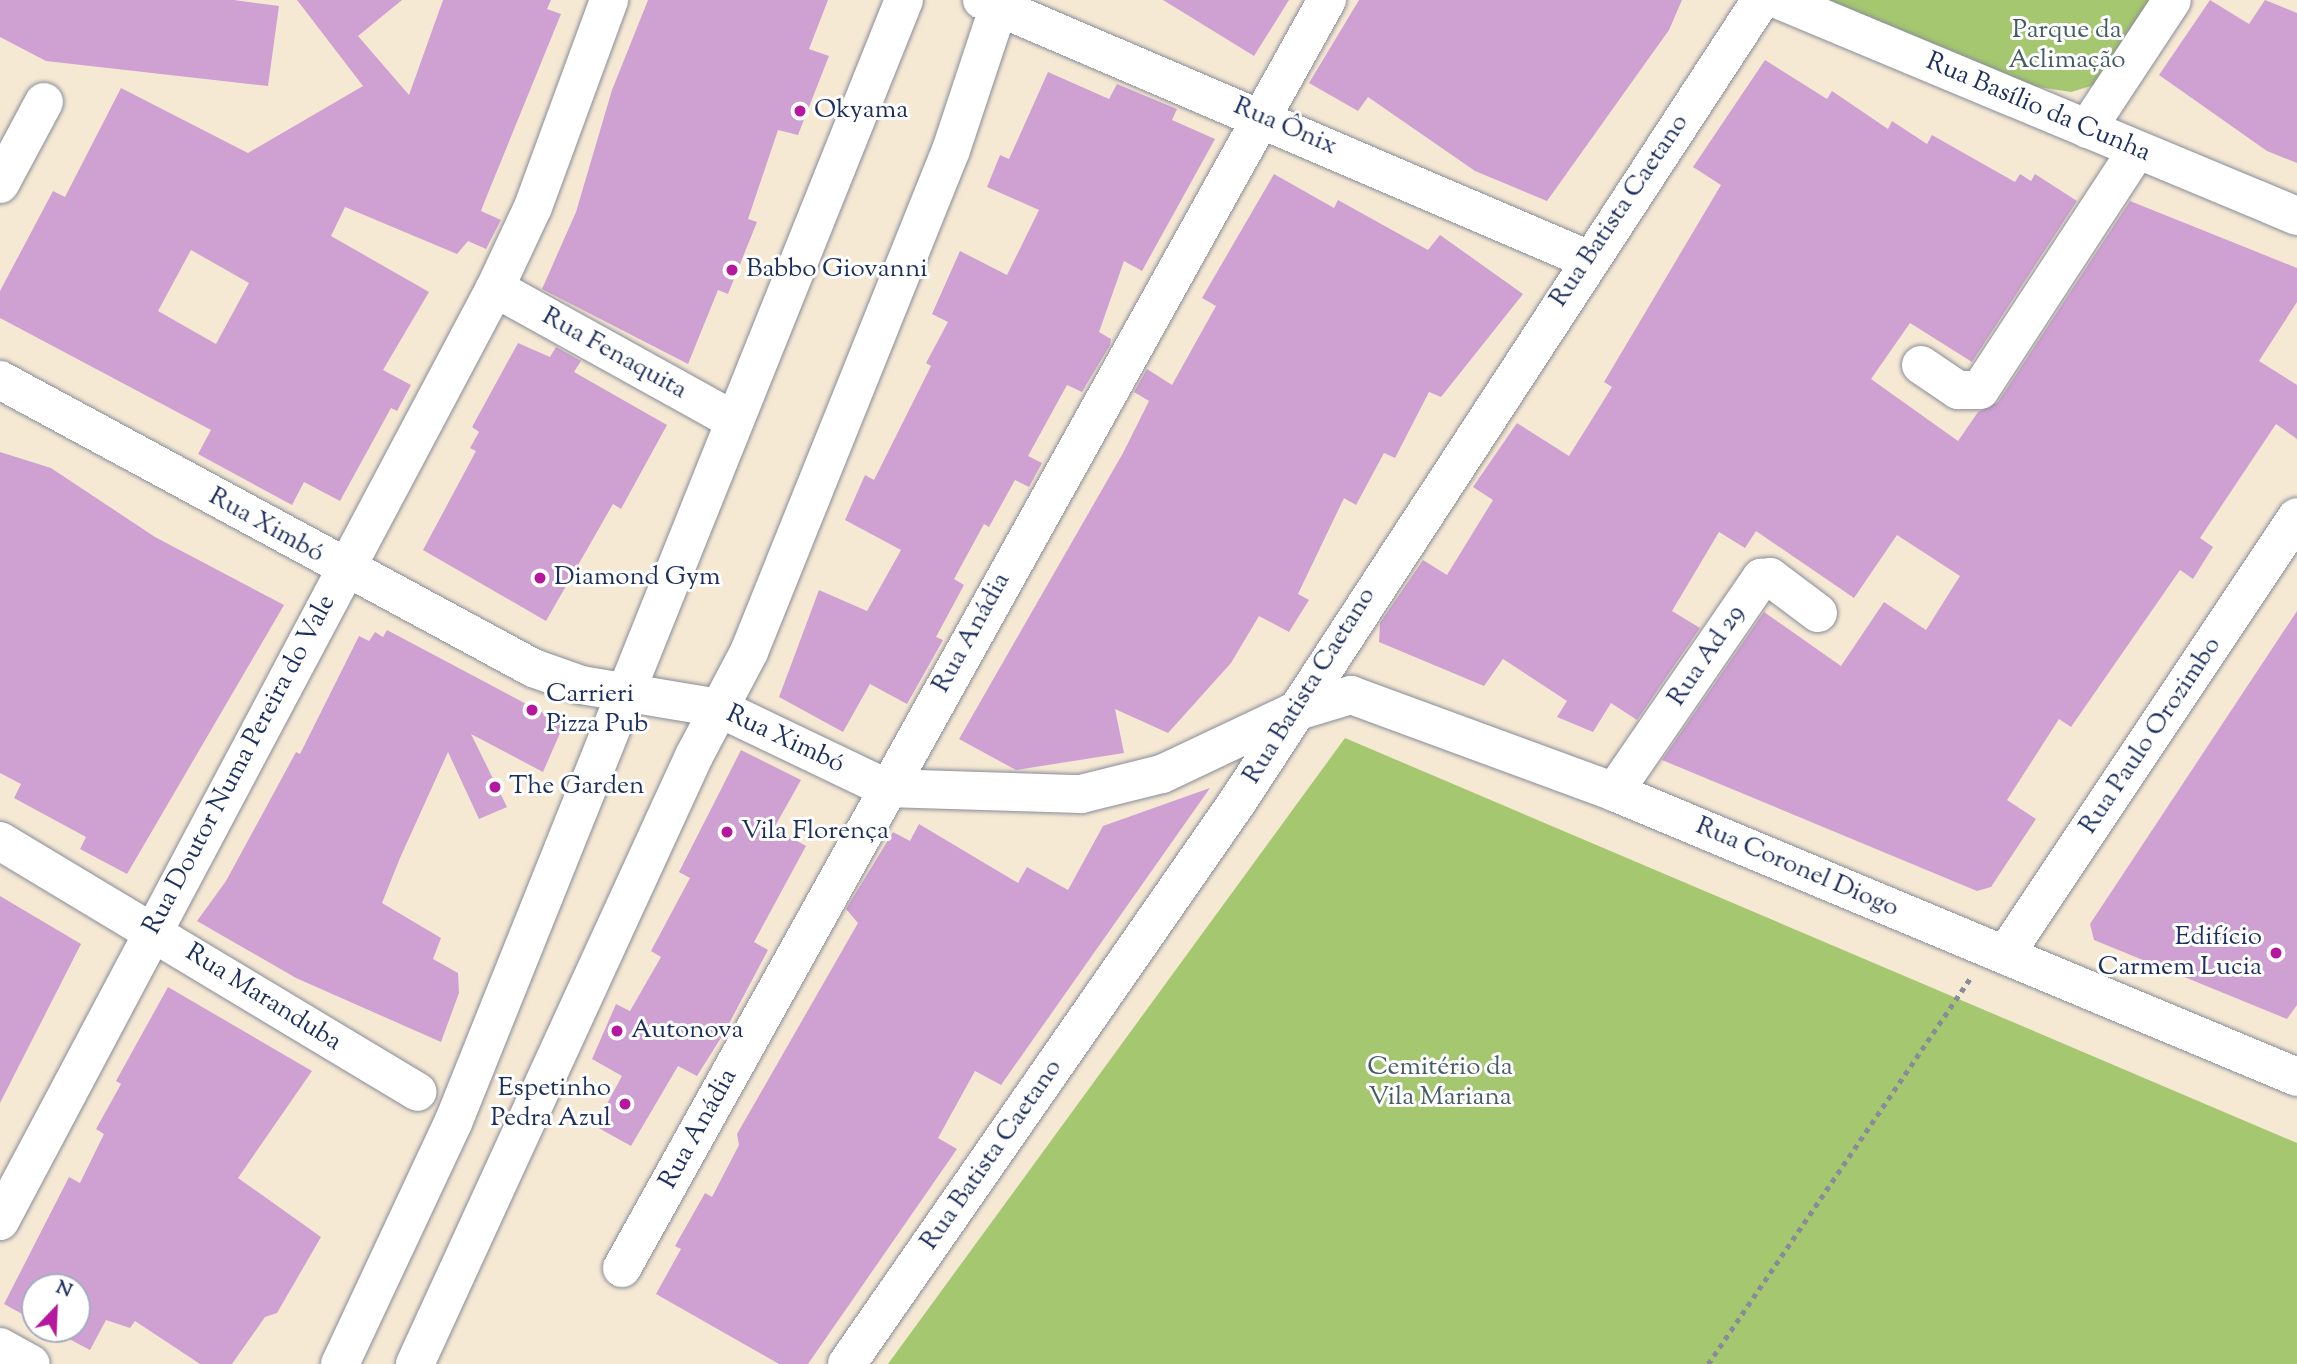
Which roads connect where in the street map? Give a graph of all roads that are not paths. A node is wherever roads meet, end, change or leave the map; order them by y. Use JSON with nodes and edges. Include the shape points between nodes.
{"nodes":[{"id":1,"x":609,"y":0,"type":"edge"},
{"id":2,"x":904,"y":0,"type":"edge"},
{"id":3,"x":1327,"y":0,"type":"edge"},
{"id":4,"x":1761,"y":0,"type":"edge"},
{"id":5,"x":1779,"y":0,"type":"edge"},
{"id":6,"x":2172,"y":0,"type":"edge"},
{"id":7,"x":994,"y":2,"type":"edge"},
{"id":8,"x":44,"y":102,"type":"dead end"},
{"id":9,"x":1260,"y":116,"type":"junction"},
{"id":10,"x":2087,"y":129,"type":"junction"},
{"id":11,"x":2137,"y":150,"type":"junction"},
{"id":12,"x":0,"y":184,"type":"edge"},
{"id":13,"x":2297,"y":216,"type":"edge"},
{"id":14,"x":1587,"y":259,"type":"junction"},
{"id":15,"x":495,"y":288,"type":"junction"},
{"id":16,"x":1921,"y":365,"type":"dead end"},
{"id":17,"x":0,"y":380,"type":"edge"},
{"id":18,"x":733,"y":420,"type":"junction"},
{"id":19,"x":2297,"y":517,"type":"edge"},
{"id":20,"x":344,"y":569,"type":"junction"},
{"id":21,"x":1818,"y":613,"type":"dead end"},
{"id":22,"x":624,"y":689,"type":"junction"},
{"id":23,"x":719,"y":708,"type":"junction"},
{"id":24,"x":1291,"y":713,"type":"junction"},
{"id":25,"x":886,"y":788,"type":"junction"},
{"id":26,"x":1614,"y":792,"type":"junction"},
{"id":27,"x":0,"y":841,"type":"edge"},
{"id":28,"x":153,"y":930,"type":"junction"},
{"id":29,"x":1997,"y":952,"type":"junction"},
{"id":30,"x":2293,"y":1067,"type":"edge"},
{"id":31,"x":417,"y":1092,"type":"dead end"},
{"id":32,"x":0,"y":1221,"type":"edge"},
{"id":33,"x":622,"y":1268,"type":"dead end"},
{"id":34,"x":0,"y":1347,"type":"edge"},
{"id":35,"x":31,"y":1364,"type":"edge"},
{"id":36,"x":340,"y":1364,"type":"edge"},
{"id":37,"x":415,"y":1364,"type":"edge"},
{"id":38,"x":847,"y":1364,"type":"edge"}],
"edges":[{"from":1,"to":15,"type":"street","name":"Rua Doutor Numa Pereira do Vale","via":[[533,207]]},
{"from":2,"to":18,"type":"street"},
{"from":3,"to":9,"type":"street","name":"Rua Anádia"},
{"from":4,"to":14,"type":"street","name":"Rua Batista Caetano"},
{"from":5,"to":10,"type":"street","name":"Rua Basílio da Cunha"},
{"from":6,"to":10,"type":"street"},
{"from":7,"to":9,"type":"street","name":"Rua Ônix"},
{"from":7,"to":23,"type":"street","via":[[946,163],[749,652]]},
{"from":8,"to":12,"type":"street"},
{"from":9,"to":14,"type":"street","name":"Rua Ônix"},
{"from":9,"to":25,"type":"street","name":"Rua Anádia"},
{"from":10,"to":11,"type":"street","name":"Rua Basílio da Cunha"},
{"from":11,"to":13,"type":"street","name":"Rua Basílio da Cunha"},
{"from":11,"to":16,"type":"street","via":[[1980,390],[1958,390]]},
{"from":14,"to":24,"type":"street","name":"Rua Batista Caetano"},
{"from":15,"to":18,"type":"street","name":"Rua Fenaquita"},
{"from":15,"to":20,"type":"street","name":"Rua Doutor Numa Pereira do Vale"},
{"from":17,"to":20,"type":"street","name":"Rua Ximbó"},
{"from":18,"to":22,"type":"street"},
{"from":19,"to":29,"type":"street","name":"Rua Paulo Orozimbo"},
{"from":20,"to":22,"type":"street","name":"Rua Ximbó","via":[[555,678]]},
{"from":20,"to":28,"type":"street","name":"Rua Doutor Numa Pereira do Vale"},
{"from":21,"to":26,"type":"street","name":"Rua Ad 29","via":[[1770,577],[1761,578]]},
{"from":22,"to":23,"type":"street","name":"Rua Ximbó"},
{"from":22,"to":36,"type":"street","via":[[453,1123]]},
{"from":23,"to":25,"type":"street","name":"Rua Ximbó"},
{"from":23,"to":37,"type":"street"},
{"from":24,"to":25,"type":"street","name":"Rua Ximbó","via":[[1162,774],[1081,794]]},
{"from":24,"to":26,"type":"street","name":"Rua Coronel Diogo","via":[[1351,695]]},
{"from":24,"to":38,"type":"street","name":"Rua Batista Caetano","via":[[1238,801]]},
{"from":25,"to":33,"type":"street","name":"Rua Anádia"},
{"from":26,"to":29,"type":"street","name":"Rua Coronel Diogo"},
{"from":27,"to":28,"type":"street","name":"Rua Maranduba"},
{"from":28,"to":31,"type":"street","name":"Rua Maranduba"},
{"from":28,"to":32,"type":"street","name":"Rua Doutor Numa Pereira do Vale"},
{"from":29,"to":30,"type":"street","name":"Rua Coronel Diogo"},
{"from":34,"to":35,"type":"street"}]}
